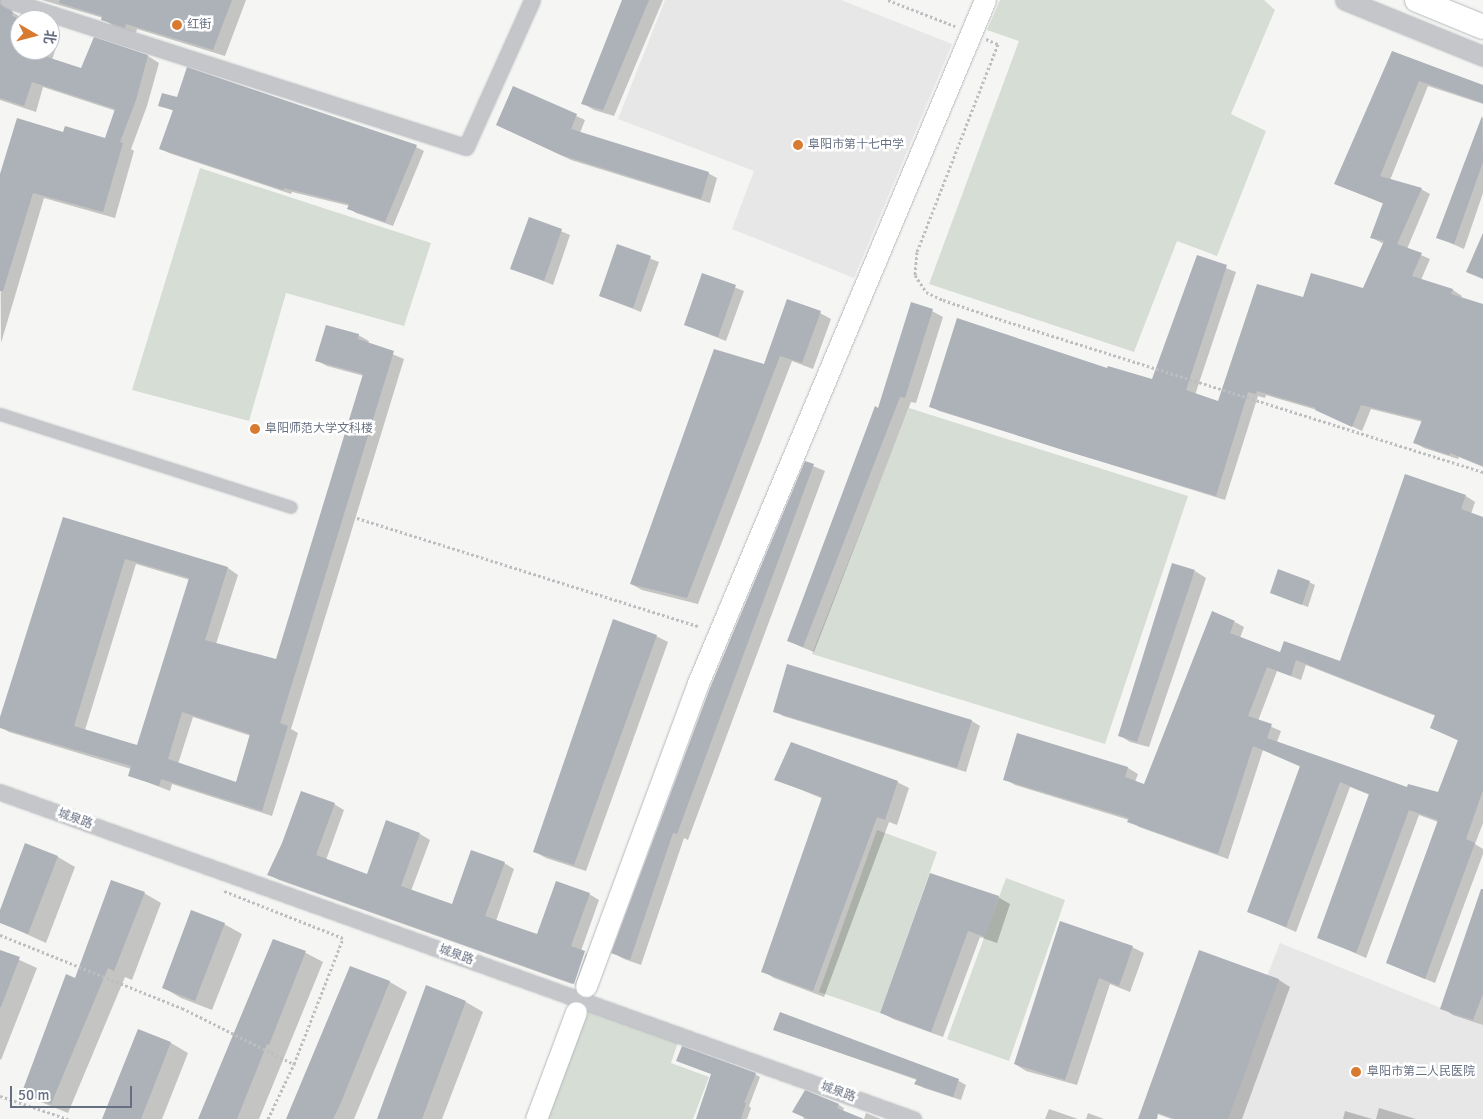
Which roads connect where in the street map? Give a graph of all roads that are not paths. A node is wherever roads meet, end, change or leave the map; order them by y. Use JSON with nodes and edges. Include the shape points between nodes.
{"nodes":[{"id":1,"x":8,"y":0,"type":"edge"},
{"id":2,"x":532,"y":0,"type":"edge"},
{"id":3,"x":985,"y":0,"type":"edge"},
{"id":4,"x":1345,"y":0,"type":"edge"},
{"id":5,"x":1416,"y":0,"type":"edge"},
{"id":6,"x":1483,"y":27,"type":"edge"},
{"id":7,"x":1483,"y":56,"type":"edge"},
{"id":8,"x":0,"y":414,"type":"edge"},
{"id":9,"x":291,"y":507,"type":"dead end"},
{"id":10,"x":0,"y":792,"type":"edge"},
{"id":11,"x":586,"y":986,"type":"dead end"},
{"id":12,"x":576,"y":1012,"type":"dead end"},
{"id":13,"x":536,"y":1119,"type":"edge"},
{"id":14,"x":913,"y":1119,"type":"edge"}],
"edges":[{"from":1,"to":2,"type":"street","via":[[466,148]]},
{"from":3,"to":11,"type":"main road","via":[[698,684]]},
{"from":4,"to":7,"type":"street"},
{"from":5,"to":6,"type":"main road"},
{"from":8,"to":9,"type":"street"},
{"from":10,"to":14,"type":"street","name":"城泉路"},
{"from":12,"to":13,"type":"main road"}]}
